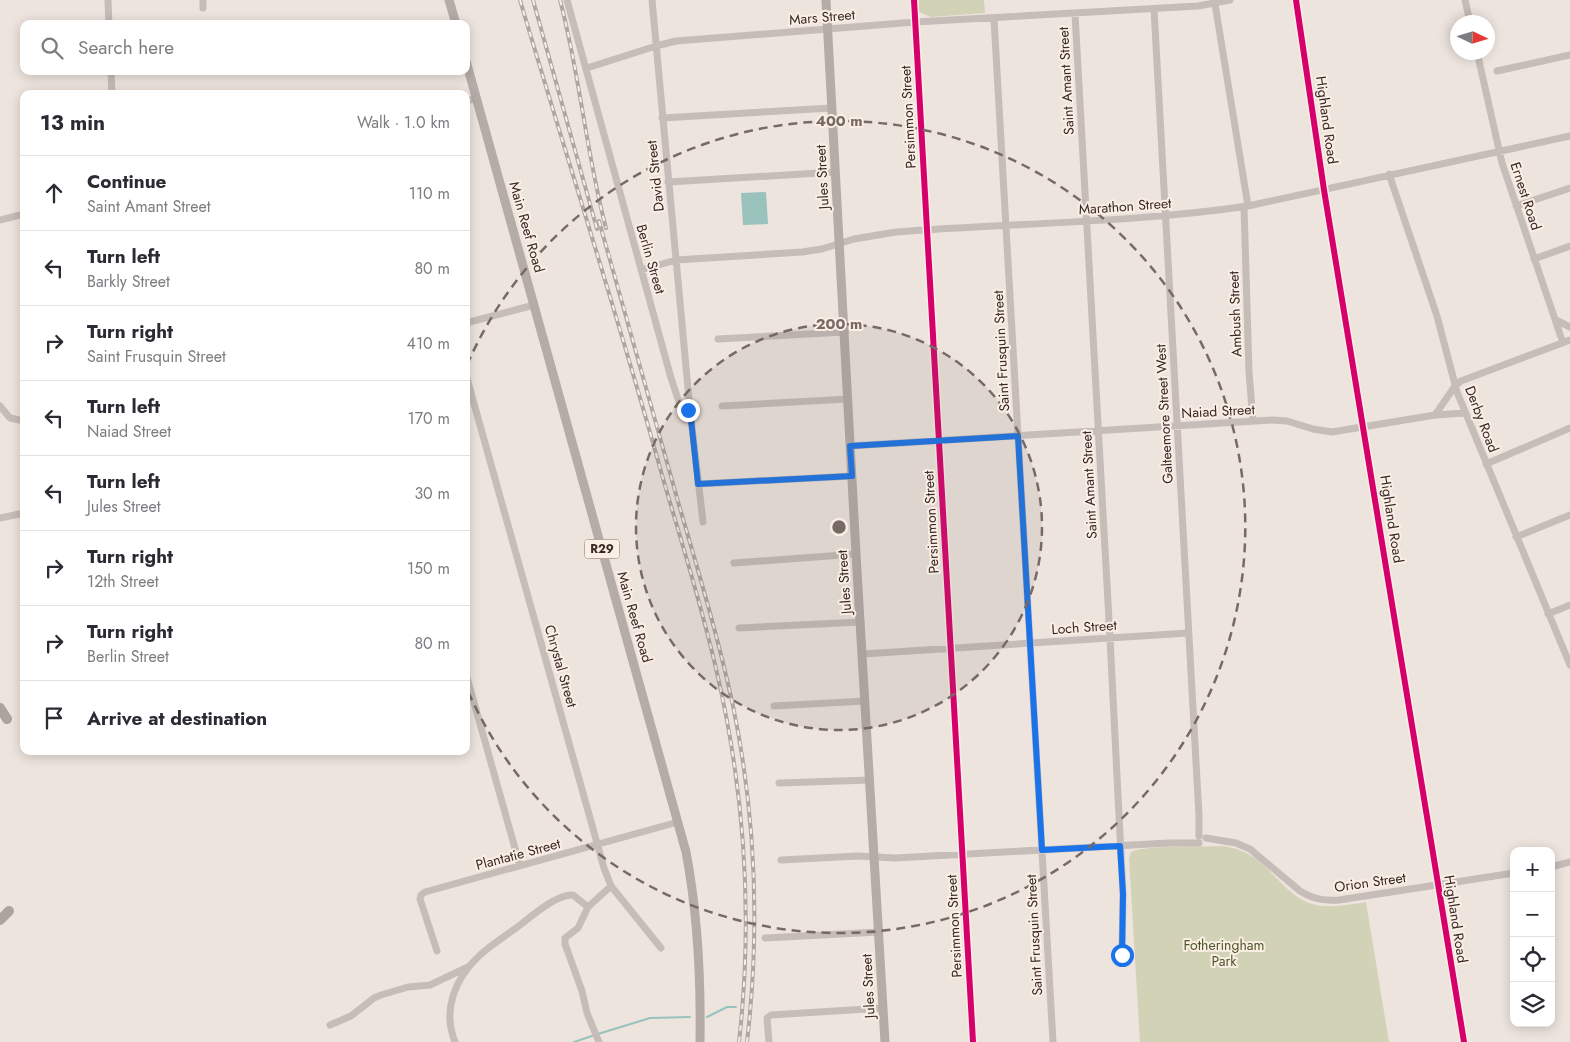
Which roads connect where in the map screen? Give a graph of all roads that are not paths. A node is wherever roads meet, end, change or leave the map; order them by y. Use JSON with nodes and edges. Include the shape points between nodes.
{"nodes":[{"id":1,"x":108,"y":0,"type":"edge"},
{"id":2,"x":449,"y":0,"type":"edge"},
{"id":3,"x":567,"y":0,"type":"edge"},
{"id":4,"x":652,"y":0,"type":"edge"},
{"id":5,"x":826,"y":0,"type":"edge"},
{"id":6,"x":914,"y":0,"type":"edge"},
{"id":7,"x":1230,"y":0,"type":"edge"},
{"id":8,"x":1296,"y":0,"type":"edge"},
{"id":9,"x":1465,"y":0,"type":"edge"},
{"id":10,"x":1215,"y":4,"type":"junction"},
{"id":11,"x":1154,"y":9,"type":"junction"},
{"id":12,"x":1075,"y":14,"type":"junction"},
{"id":13,"x":1468,"y":15,"type":"edge"},
{"id":14,"x":994,"y":18,"type":"junction"},
{"id":15,"x":109,"y":20,"type":"edge"},
{"id":16,"x":455,"y":20,"type":"edge"},
{"id":17,"x":915,"y":22,"type":"junction"},
{"id":18,"x":827,"y":28,"type":"junction"},
{"id":19,"x":656,"y":46,"type":"junction"},
{"id":20,"x":1570,"y":55,"type":"edge"},
{"id":21,"x":1479,"y":60,"type":"edge"},
{"id":22,"x":586,"y":68,"type":"junction"},
{"id":23,"x":1498,"y":71,"type":"dead end"},
{"id":24,"x":470,"y":74,"type":"edge"},
{"id":25,"x":111,"y":75,"type":"edge"},
{"id":26,"x":112,"y":90,"type":"edge"},
{"id":27,"x":477,"y":98,"type":"junction"},
{"id":28,"x":470,"y":100,"type":"edge"},
{"id":29,"x":832,"y":108,"type":"junction"},
{"id":30,"x":662,"y":118,"type":"junction"},
{"id":31,"x":1570,"y":136,"type":"edge"},
{"id":32,"x":1499,"y":152,"type":"junction"},
{"id":33,"x":836,"y":172,"type":"junction"},
{"id":34,"x":1389,"y":174,"type":"junction"},
{"id":35,"x":668,"y":182,"type":"junction"},
{"id":36,"x":1570,"y":188,"type":"edge"},
{"id":37,"x":1324,"y":190,"type":"junction"},
{"id":38,"x":1246,"y":206,"type":"junction"},
{"id":39,"x":1516,"y":206,"type":"junction"},
{"id":40,"x":20,"y":215,"type":"edge"},
{"id":41,"x":1165,"y":217,"type":"junction"},
{"id":42,"x":0,"y":220,"type":"edge"},
{"id":43,"x":1087,"y":221,"type":"junction"},
{"id":44,"x":1006,"y":226,"type":"junction"},
{"id":45,"x":926,"y":230,"type":"junction"},
{"id":46,"x":840,"y":242,"type":"junction"},
{"id":47,"x":1570,"y":246,"type":"edge"},
{"id":48,"x":1534,"y":259,"type":"junction"},
{"id":49,"x":676,"y":260,"type":"junction"},
{"id":50,"x":641,"y":270,"type":"junction"},
{"id":51,"x":534,"y":305,"type":"junction"},
{"id":52,"x":1556,"y":320,"type":"junction"},
{"id":53,"x":470,"y":322,"type":"edge"},
{"id":54,"x":1570,"y":327,"type":"edge"},
{"id":55,"x":845,"y":332,"type":"junction"},
{"id":56,"x":718,"y":339,"type":"dead end"},
{"id":57,"x":1567,"y":342,"type":"edge"},
{"id":58,"x":1455,"y":386,"type":"junction"},
{"id":59,"x":470,"y":389,"type":"edge"},
{"id":60,"x":848,"y":399,"type":"junction"},
{"id":61,"x":0,"y":406,"type":"edge"},
{"id":62,"x":722,"y":406,"type":"dead end"},
{"id":63,"x":690,"y":410,"type":"junction"},
{"id":64,"x":1465,"y":413,"type":"junction"},
{"id":65,"x":1435,"y":415,"type":"junction"},
{"id":66,"x":20,"y":420,"type":"edge"},
{"id":67,"x":1253,"y":421,"type":"junction"},
{"id":68,"x":1177,"y":426,"type":"junction"},
{"id":69,"x":1364,"y":427,"type":"junction"},
{"id":70,"x":1570,"y":428,"type":"edge"},
{"id":71,"x":1098,"y":431,"type":"junction"},
{"id":72,"x":1018,"y":436,"type":"junction"},
{"id":73,"x":939,"y":440,"type":"junction"},
{"id":74,"x":850,"y":446,"type":"junction"},
{"id":75,"x":1486,"y":464,"type":"junction"},
{"id":76,"x":852,"y":476,"type":"junction"},
{"id":77,"x":698,"y":484,"type":"junction"},
{"id":78,"x":20,"y":514,"type":"edge"},
{"id":79,"x":1570,"y":515,"type":"edge"},
{"id":80,"x":0,"y":518,"type":"edge"},
{"id":81,"x":703,"y":522,"type":"dead end"},
{"id":82,"x":1516,"y":537,"type":"junction"},
{"id":83,"x":856,"y":554,"type":"junction"},
{"id":84,"x":734,"y":563,"type":"dead end"},
{"id":85,"x":1570,"y":605,"type":"edge"},
{"id":86,"x":1548,"y":614,"type":"junction"},
{"id":87,"x":861,"y":622,"type":"junction"},
{"id":88,"x":739,"y":628,"type":"dead end"},
{"id":89,"x":1188,"y":633,"type":"junction"},
{"id":90,"x":1110,"y":638,"type":"junction"},
{"id":91,"x":1031,"y":644,"type":"junction"},
{"id":92,"x":950,"y":649,"type":"junction"},
{"id":93,"x":862,"y":654,"type":"junction"},
{"id":94,"x":1570,"y":666,"type":"edge"},
{"id":95,"x":470,"y":688,"type":"edge"},
{"id":96,"x":865,"y":701,"type":"junction"},
{"id":97,"x":774,"y":706,"type":"dead end"},
{"id":98,"x":0,"y":708,"type":"edge"},
{"id":99,"x":7,"y":719,"type":"dead end"},
{"id":100,"x":870,"y":780,"type":"junction"},
{"id":101,"x":779,"y":783,"type":"dead end"},
{"id":102,"x":678,"y":822,"type":"junction"},
{"id":103,"x":1202,"y":839,"type":"junction"},
{"id":104,"x":597,"y":845,"type":"junction"},
{"id":105,"x":1120,"y":846,"type":"junction"},
{"id":106,"x":1042,"y":850,"type":"junction"},
{"id":107,"x":962,"y":855,"type":"junction"},
{"id":108,"x":874,"y":858,"type":"junction"},
{"id":109,"x":781,"y":860,"type":"dead end"},
{"id":110,"x":1570,"y":862,"type":"edge"},
{"id":111,"x":520,"y":866,"type":"junction"},
{"id":112,"x":1555,"y":866,"type":"edge"},
{"id":113,"x":1510,"y":874,"type":"edge"},
{"id":114,"x":1438,"y":884,"type":"junction"},
{"id":115,"x":611,"y":886,"type":"junction"},
{"id":116,"x":588,"y":907,"type":"junction"},
{"id":117,"x":8,"y":912,"type":"dead end"},
{"id":118,"x":0,"y":920,"type":"edge"},
{"id":119,"x":879,"y":932,"type":"junction"},
{"id":120,"x":766,"y":938,"type":"dead end"},
{"id":121,"x":661,"y":948,"type":"dead end"},
{"id":122,"x":436,"y":951,"type":"dead end"},
{"id":123,"x":1122,"y":955,"type":"dead end"},
{"id":124,"x":468,"y":967,"type":"junction"},
{"id":125,"x":883,"y":1008,"type":"junction"},
{"id":126,"x":330,"y":1025,"type":"dead end"},
{"id":127,"x":454,"y":1042,"type":"edge"},
{"id":128,"x":598,"y":1042,"type":"edge"},
{"id":129,"x":700,"y":1042,"type":"edge"},
{"id":130,"x":769,"y":1042,"type":"edge"},
{"id":131,"x":885,"y":1042,"type":"edge"},
{"id":132,"x":973,"y":1042,"type":"edge"},
{"id":133,"x":1053,"y":1042,"type":"edge"},
{"id":134,"x":1464,"y":1042,"type":"edge"}],
"edges":[{"from":1,"to":15,"type":"street"},
{"from":2,"to":16,"type":"main road"},
{"from":3,"to":22,"type":"street","name":"Berlin Street"},
{"from":4,"to":19,"type":"street","name":"David Street"},
{"from":5,"to":18,"type":"main road","name":"Jules Street"},
{"from":6,"to":17,"type":"street","name":"Persimmon Street"},
{"from":7,"to":10,"type":"street","name":"Mars Street"},
{"from":8,"to":37,"type":"street","name":"Highland Road"},
{"from":9,"to":13,"type":"street"},
{"from":10,"to":11,"type":"street","name":"Mars Street"},
{"from":10,"to":38,"type":"street","name":"Ambush Street"},
{"from":11,"to":12,"type":"street","name":"Mars Street"},
{"from":11,"to":41,"type":"street","name":"Galteemore Street West"},
{"from":12,"to":14,"type":"street","name":"Mars Street"},
{"from":12,"to":43,"type":"street","name":"Saint Amant Street"},
{"from":14,"to":17,"type":"street","name":"Mars Street"},
{"from":14,"to":44,"type":"street","name":"Saint Frusquin Street"},
{"from":17,"to":18,"type":"street","name":"Mars Street"},
{"from":17,"to":45,"type":"street","name":"Persimmon Street"},
{"from":18,"to":19,"type":"street","name":"Mars Street","via":[[676,41]]},
{"from":18,"to":29,"type":"main road","name":"Jules Street"},
{"from":19,"to":22,"type":"street","name":"Mars Street"},
{"from":19,"to":30,"type":"street","name":"David Street"},
{"from":20,"to":23,"type":"street"},
{"from":21,"to":32,"type":"street","name":"Ernest Road"},
{"from":22,"to":50,"type":"street","name":"Berlin Street"},
{"from":24,"to":27,"type":"main road","name":"Main Reef Road","number":"R29"},
{"from":25,"to":26,"type":"street"},
{"from":27,"to":28,"type":"street"},
{"from":27,"to":51,"type":"main road","name":"Main Reef Road","number":"R29"},
{"from":29,"to":30,"type":"street"},
{"from":29,"to":33,"type":"main road","name":"Jules Street"},
{"from":30,"to":35,"type":"street","name":"David Street"},
{"from":31,"to":32,"type":"street","name":"Marathon Street"},
{"from":32,"to":34,"type":"street","name":"Marathon Street"},
{"from":32,"to":39,"type":"street","name":"Ernest Road"},
{"from":33,"to":35,"type":"street"},
{"from":33,"to":46,"type":"main road","name":"Jules Street"},
{"from":34,"to":37,"type":"street","name":"Marathon Street"},
{"from":34,"to":58,"type":"street","name":"Derby Road","via":[[1437,316]]},
{"from":35,"to":49,"type":"street","name":"David Street"},
{"from":36,"to":39,"type":"street"},
{"from":37,"to":38,"type":"street","name":"Marathon Street"},
{"from":37,"to":69,"type":"street","name":"Highland Road"},
{"from":38,"to":41,"type":"street","name":"Marathon Street"},
{"from":38,"to":67,"type":"street","name":"Ambush Street"},
{"from":39,"to":48,"type":"street","name":"Ernest Road"},
{"from":40,"to":42,"type":"street"},
{"from":41,"to":43,"type":"street","name":"Marathon Street"},
{"from":41,"to":68,"type":"street","name":"Galteemore Street West"},
{"from":43,"to":44,"type":"street","name":"Marathon Street"},
{"from":43,"to":71,"type":"street","name":"Saint Amant Street"},
{"from":44,"to":45,"type":"street","name":"Marathon Street"},
{"from":44,"to":72,"type":"street","name":"Saint Frusquin Street"},
{"from":45,"to":46,"type":"street","name":"Marathon Street","via":[[886,233]]},
{"from":45,"to":73,"type":"street","name":"Persimmon Street"},
{"from":46,"to":49,"type":"street","name":"Marathon Street","via":[[802,252]]},
{"from":46,"to":55,"type":"main road","name":"Jules Street"},
{"from":47,"to":48,"type":"street"},
{"from":48,"to":52,"type":"street","name":"Ernest Road"},
{"from":49,"to":50,"type":"street","name":"Marathon Street"},
{"from":49,"to":63,"type":"street","name":"David Street"},
{"from":50,"to":63,"type":"street","name":"Berlin Street","via":[[670,378],[680,405]]},
{"from":51,"to":53,"type":"street"},
{"from":51,"to":102,"type":"main road","name":"Main Reef Road","number":"R29"},
{"from":52,"to":54,"type":"street"},
{"from":52,"to":57,"type":"street","name":"Ernest Road"},
{"from":55,"to":56,"type":"street"},
{"from":55,"to":60,"type":"main road","name":"Jules Street"},
{"from":57,"to":58,"type":"street"},
{"from":58,"to":64,"type":"street","name":"Derby Road"},
{"from":58,"to":65,"type":"street"},
{"from":59,"to":104,"type":"street","name":"Chrystal Street"},
{"from":60,"to":62,"type":"street"},
{"from":60,"to":74,"type":"main road","name":"Jules Street"},
{"from":61,"to":66,"type":"street","via":[[10,418]]},
{"from":63,"to":77,"type":"street"},
{"from":64,"to":65,"type":"street","name":"Naiad Street"},
{"from":64,"to":75,"type":"street","name":"Derby Road"},
{"from":65,"to":69,"type":"street","name":"Naiad Street"},
{"from":67,"to":68,"type":"street","name":"Naiad Street"},
{"from":67,"to":69,"type":"street","name":"Naiad Street","via":[[1287,421],[1327,432]]},
{"from":68,"to":71,"type":"street","name":"Naiad Street"},
{"from":68,"to":89,"type":"street","name":"Galteemore Street West"},
{"from":69,"to":114,"type":"street","name":"Highland Road"},
{"from":70,"to":75,"type":"street"},
{"from":71,"to":72,"type":"street","name":"Naiad Street"},
{"from":71,"to":90,"type":"street","name":"Saint Amant Street"},
{"from":72,"to":73,"type":"street","name":"Naiad Street"},
{"from":72,"to":91,"type":"street","name":"Saint Frusquin Street"},
{"from":73,"to":74,"type":"street","name":"Naiad Street"},
{"from":73,"to":92,"type":"street","name":"Persimmon Street"},
{"from":74,"to":76,"type":"main road","name":"Jules Street"},
{"from":75,"to":82,"type":"street","name":"Derby Road"},
{"from":76,"to":77,"type":"street"},
{"from":76,"to":83,"type":"main road","name":"Jules Street"},
{"from":77,"to":81,"type":"street"},
{"from":78,"to":80,"type":"street"},
{"from":79,"to":82,"type":"street"},
{"from":82,"to":86,"type":"street","name":"Derby Road"},
{"from":83,"to":84,"type":"street"},
{"from":83,"to":87,"type":"main road","name":"Jules Street"},
{"from":85,"to":86,"type":"street"},
{"from":86,"to":94,"type":"street","name":"Derby Road"},
{"from":87,"to":88,"type":"street"},
{"from":87,"to":93,"type":"main road","name":"Jules Street"},
{"from":89,"to":90,"type":"street","name":"Loch Street"},
{"from":89,"to":103,"type":"street","name":"Galteemore Street West"},
{"from":90,"to":91,"type":"street","name":"Loch Street"},
{"from":90,"to":105,"type":"street","name":"Saint Amant Street"},
{"from":91,"to":92,"type":"street","name":"Loch Street"},
{"from":91,"to":106,"type":"street","name":"Saint Frusquin Street"},
{"from":92,"to":93,"type":"street","name":"Loch Street"},
{"from":92,"to":107,"type":"street","name":"Persimmon Street"},
{"from":93,"to":96,"type":"main road","name":"Jules Street"},
{"from":95,"to":111,"type":"street"},
{"from":96,"to":97,"type":"street"},
{"from":96,"to":100,"type":"main road","name":"Jules Street"},
{"from":98,"to":99,"type":"highway"},
{"from":100,"to":101,"type":"street"},
{"from":100,"to":108,"type":"main road","name":"Jules Street"},
{"from":102,"to":104,"type":"street","name":"Plantatie Street"},
{"from":102,"to":129,"type":"main road","name":"Main Reef Road","number":"R29","via":[[695,904]]},
{"from":103,"to":105,"type":"street","name":"Orion Street"},
{"from":103,"to":114,"type":"street","name":"Orion Street","via":[[1250,848],[1300,891],[1324,900]]},
{"from":104,"to":111,"type":"street","name":"Plantatie Street"},
{"from":104,"to":115,"type":"street","name":"Chrystal Street"},
{"from":105,"to":106,"type":"street","name":"Orion Street"},
{"from":105,"to":123,"type":"street","name":"Saint Amant Street"},
{"from":106,"to":107,"type":"street","name":"Orion Street"},
{"from":106,"to":133,"type":"street","name":"Saint Frusquin Street"},
{"from":107,"to":108,"type":"street","name":"Orion Street"},
{"from":107,"to":132,"type":"street","name":"Persimmon Street"},
{"from":108,"to":109,"type":"street","name":"Orion Street"},
{"from":108,"to":119,"type":"main road","name":"Jules Street"},
{"from":110,"to":112,"type":"street"},
{"from":111,"to":122,"type":"street","name":"Plantatie Street","via":[[421,895]]},
{"from":113,"to":114,"type":"street","name":"Orion Street"},
{"from":114,"to":134,"type":"street","name":"Highland Road"},
{"from":115,"to":116,"type":"street"},
{"from":115,"to":121,"type":"street","name":"Chrystal Street"},
{"from":116,"to":124,"type":"street","via":[[573,895],[563,897],[537,912]]},
{"from":116,"to":128,"type":"street","via":[[580,924],[566,936],[565,941]]},
{"from":117,"to":118,"type":"highway"},
{"from":119,"to":120,"type":"street"},
{"from":119,"to":125,"type":"main road","name":"Jules Street"},
{"from":124,"to":126,"type":"street","via":[[430,985],[381,994],[351,1016]]},
{"from":124,"to":127,"type":"street","via":[[451,999],[450,1025]]},
{"from":125,"to":130,"type":"street","via":[[771,1015],[768,1018]]},
{"from":125,"to":131,"type":"main road","name":"Jules Street"}]}
